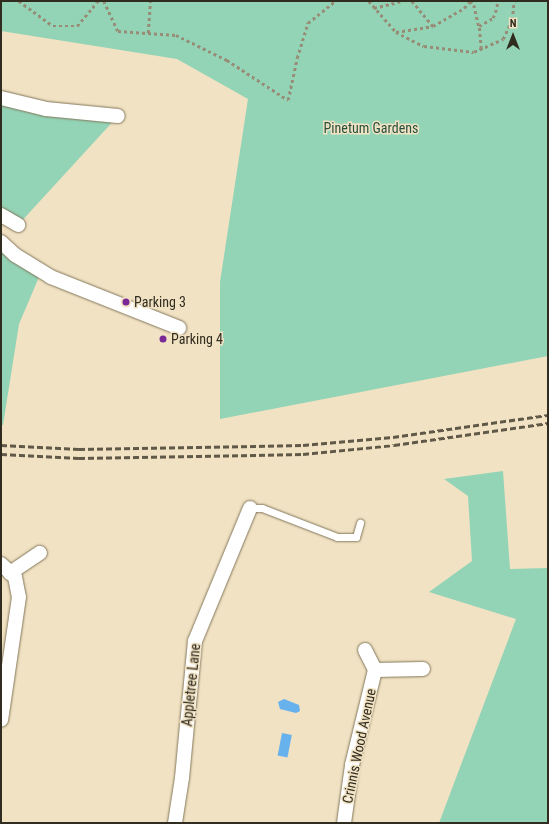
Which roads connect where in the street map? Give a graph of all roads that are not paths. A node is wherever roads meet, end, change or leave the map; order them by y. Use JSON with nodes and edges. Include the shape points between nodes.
{"nodes":[{"id":1,"x":1,"y":98,"type":"edge"},
{"id":2,"x":118,"y":116,"type":"dead end"},
{"id":3,"x":1,"y":215,"type":"edge"},
{"id":4,"x":18,"y":225,"type":"dead end"},
{"id":5,"x":1,"y":242,"type":"edge"},
{"id":6,"x":179,"y":328,"type":"dead end"},
{"id":7,"x":250,"y":508,"type":"joint"},
{"id":8,"x":360,"y":523,"type":"dead end"},
{"id":9,"x":40,"y":553,"type":"dead end"},
{"id":10,"x":6,"y":569,"type":"edge"},
{"id":11,"x":365,"y":650,"type":"dead end"},
{"id":12,"x":423,"y":669,"type":"dead end"},
{"id":13,"x":375,"y":670,"type":"junction"},
{"id":14,"x":1,"y":720,"type":"edge"},
{"id":15,"x":175,"y":823,"type":"edge"},
{"id":16,"x":344,"y":823,"type":"edge"}],
"edges":[{"from":1,"to":2,"type":"street","via":[[46,109]]},
{"from":3,"to":4,"type":"street"},
{"from":5,"to":6,"type":"street","via":[[15,255],[51,277]]},
{"from":7,"to":8,"type":"lane","via":[[262,508],[338,537],[356,536]]},
{"from":7,"to":15,"type":"street","name":"Appletree Lane","via":[[195,641],[182,778]]},
{"from":9,"to":10,"type":"street"},
{"from":10,"to":14,"type":"street","via":[[15,577],[19,597]]},
{"from":11,"to":13,"type":"street"},
{"from":12,"to":13,"type":"street"},
{"from":13,"to":16,"type":"street","name":"Crinnis Wood Avenue","via":[[352,766]]}]}
